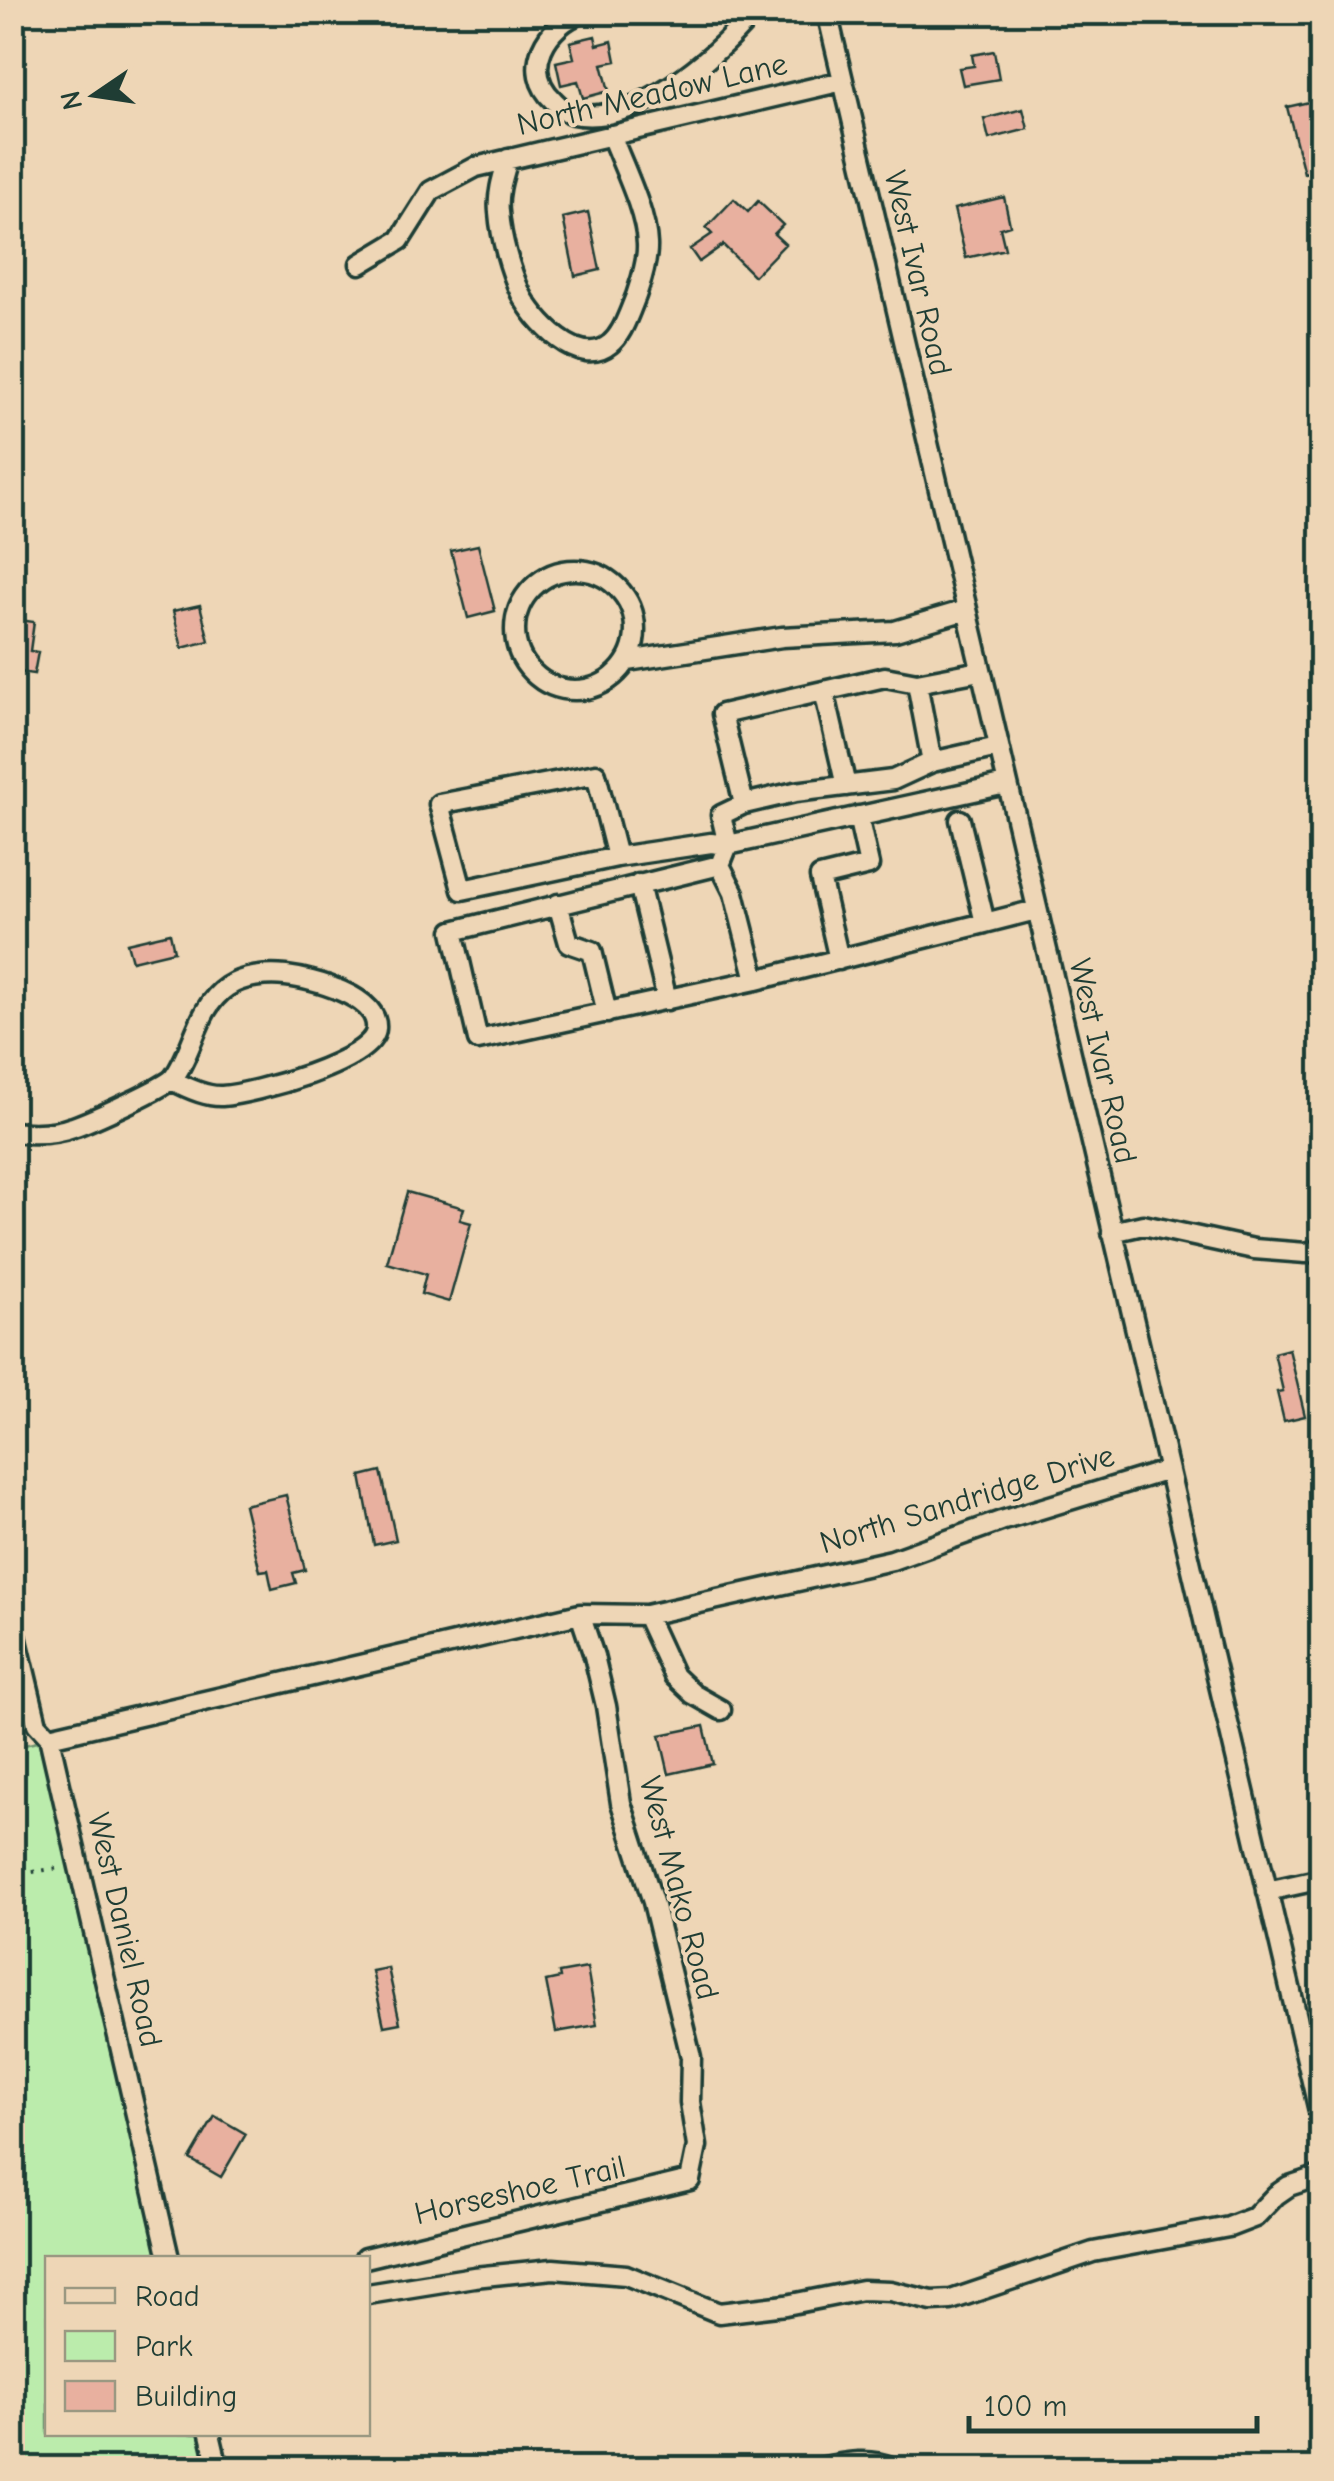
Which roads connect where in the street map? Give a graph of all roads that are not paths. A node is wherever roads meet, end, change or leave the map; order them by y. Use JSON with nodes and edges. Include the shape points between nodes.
{"nodes":[{"id":1,"x":584,"y":12,"type":"edge"},
{"id":2,"x":754,"y":12,"type":"edge"},
{"id":3,"x":827,"y":12,"type":"edge"},
{"id":4,"x":842,"y":80,"type":"junction"},
{"id":5,"x":611,"y":135,"type":"junction"},
{"id":6,"x":508,"y":159,"type":"junction"},
{"id":7,"x":360,"y":264,"type":"dead end"},
{"id":8,"x":966,"y":610,"type":"junction"},
{"id":9,"x":628,"y":661,"type":"junction"},
{"id":10,"x":980,"y":671,"type":"junction"},
{"id":11,"x":917,"y":684,"type":"junction"},
{"id":12,"x":824,"y":691,"type":"junction"},
{"id":13,"x":998,"y":747,"type":"junction"},
{"id":14,"x":932,"y":762,"type":"junction"},
{"id":15,"x":1006,"y":784,"type":"junction"},
{"id":16,"x":846,"y":786,"type":"junction"},
{"id":17,"x":744,"y":804,"type":"junction"},
{"id":18,"x":858,"y":816,"type":"junction"},
{"id":19,"x":960,"y":820,"type":"dead end"},
{"id":20,"x":728,"y":845,"type":"junction"},
{"id":21,"x":617,"y":857,"type":"junction"},
{"id":22,"x":720,"y":865,"type":"junction"},
{"id":23,"x":639,"y":884,"type":"junction"},
{"id":24,"x":558,"y":904,"type":"junction"},
{"id":25,"x":1036,"y":910,"type":"junction"},
{"id":26,"x":985,"y":923,"type":"junction"},
{"id":27,"x":839,"y":960,"type":"junction"},
{"id":28,"x":756,"y":980,"type":"junction"},
{"id":29,"x":667,"y":1000,"type":"junction"},
{"id":30,"x":607,"y":1012,"type":"junction"},
{"id":31,"x":172,"y":1080,"type":"junction"},
{"id":32,"x":12,"y":1132,"type":"edge"},
{"id":33,"x":1112,"y":1232,"type":"junction"},
{"id":34,"x":1322,"y":1249,"type":"edge"},
{"id":35,"x":1168,"y":1470,"type":"junction"},
{"id":36,"x":580,"y":1614,"type":"junction"},
{"id":37,"x":646,"y":1615,"type":"junction"},
{"id":38,"x":12,"y":1620,"type":"edge"},
{"id":39,"x":721,"y":1710,"type":"dead end"},
{"id":40,"x":49,"y":1737,"type":"junction"},
{"id":41,"x":1322,"y":1879,"type":"edge"},
{"id":42,"x":1267,"y":1891,"type":"junction"},
{"id":43,"x":1322,"y":2124,"type":"edge"},
{"id":44,"x":1322,"y":2176,"type":"edge"},
{"id":45,"x":690,"y":2180,"type":"joint"},
{"id":46,"x":170,"y":2256,"type":"edge"},
{"id":47,"x":370,"y":2257,"type":"edge"},
{"id":48,"x":370,"y":2294,"type":"edge"},
{"id":49,"x":210,"y":2436,"type":"edge"},
{"id":50,"x":218,"y":2468,"type":"edge"},
{"id":51,"x":821,"y":2468,"type":"edge"},
{"id":52,"x":894,"y":2468,"type":"edge"}],
"edges":[{"from":1,"to":2,"type":"street","via":[[555,28],[540,52],[538,72],[542,90],[568,114],[602,116],[635,106],[689,74]]},
{"from":3,"to":4,"type":"street","name":"West Ivar Road"},
{"from":4,"to":5,"type":"street","name":"North Meadow Lane"},
{"from":4,"to":8,"type":"street","name":"West Ivar Road"},
{"from":5,"to":6,"type":"street","name":"North Meadow Lane"},
{"from":5,"to":6,"type":"street","via":[[640,208],[647,246],[622,328],[608,346],[592,352],[564,343],[521,293],[498,212]]},
{"from":6,"to":7,"type":"street","name":"North Meadow Lane","via":[[431,191],[400,240]]},
{"from":8,"to":9,"type":"street","via":[[895,631],[782,637]]},
{"from":8,"to":10,"type":"street","name":"West Ivar Road"},
{"from":9,"to":9,"type":"street","via":[[588,688],[550,684],[522,659],[516,640],[521,603],[533,586],[570,569],[608,580],[632,612]]},
{"from":10,"to":11,"type":"street"},
{"from":10,"to":13,"type":"street","name":"West Ivar Road"},
{"from":11,"to":12,"type":"street","via":[[885,677]]},
{"from":11,"to":14,"type":"street"},
{"from":12,"to":16,"type":"street"},
{"from":12,"to":17,"type":"street","via":[[722,714]]},
{"from":13,"to":14,"type":"street"},
{"from":13,"to":15,"type":"street","name":"West Ivar Road"},
{"from":14,"to":16,"type":"street","via":[[892,780]]},
{"from":15,"to":18,"type":"street"},
{"from":15,"to":25,"type":"street","name":"West Ivar Road"},
{"from":16,"to":17,"type":"street"},
{"from":17,"to":20,"type":"street","via":[[721,815]]},
{"from":18,"to":20,"type":"street"},
{"from":18,"to":27,"type":"street","via":[[869,864],[820,878]]},
{"from":19,"to":26,"type":"street"},
{"from":20,"to":21,"type":"street"},
{"from":20,"to":22,"type":"street"},
{"from":21,"to":21,"type":"street","via":[[596,774],[439,804],[462,890]]},
{"from":22,"to":23,"type":"street"},
{"from":22,"to":28,"type":"street","via":[[734,892]]},
{"from":23,"to":24,"type":"street"},
{"from":23,"to":29,"type":"street"},
{"from":24,"to":30,"type":"street","via":[[569,943],[592,951]]},
{"from":24,"to":30,"type":"street","via":[[453,931],[478,1040]]},
{"from":25,"to":26,"type":"street"},
{"from":25,"to":33,"type":"street","name":"West Ivar Road"},
{"from":26,"to":27,"type":"street"},
{"from":27,"to":28,"type":"street"},
{"from":28,"to":29,"type":"street"},
{"from":29,"to":30,"type":"street"},
{"from":31,"to":31,"type":"street","via":[[218,1096],[335,1065],[372,1042],[374,1017],[368,1005],[332,988],[286,976],[254,977],[212,1000]]},
{"from":31,"to":32,"type":"street","via":[[70,1129]]},
{"from":33,"to":34,"type":"street","via":[[1143,1225],[1254,1248]]},
{"from":33,"to":35,"type":"street","name":"West Ivar Road"},
{"from":35,"to":37,"type":"street","name":"North Sandridge Drive","via":[[892,1560]]},
{"from":35,"to":42,"type":"street","name":"West Ivar Road"},
{"from":36,"to":37,"type":"street","name":"North Sandridge Drive"},
{"from":36,"to":40,"type":"street","name":"North Sandridge Drive"},
{"from":36,"to":45,"type":"street","name":"West Mako Road","via":[[606,1706],[621,1803],[691,2058],[696,2146]]},
{"from":37,"to":39,"type":"street","via":[[674,1676]]},
{"from":38,"to":40,"type":"street","name":"West Daniel Road","via":[[37,1724]]},
{"from":40,"to":46,"type":"street","name":"West Daniel Road"},
{"from":41,"to":42,"type":"street"},
{"from":42,"to":43,"type":"street","name":"West Ivar Road"},
{"from":44,"to":48,"type":"street","via":[[1288,2186],[1254,2217],[1229,2227],[1081,2255],[951,2300],[862,2290],[719,2313],[626,2275],[554,2269]]},
{"from":45,"to":47,"type":"street","name":"Horseshoe Trail"},
{"from":49,"to":50,"type":"street"},
{"from":51,"to":52,"type":"street","via":[[864,2461]]}]}
